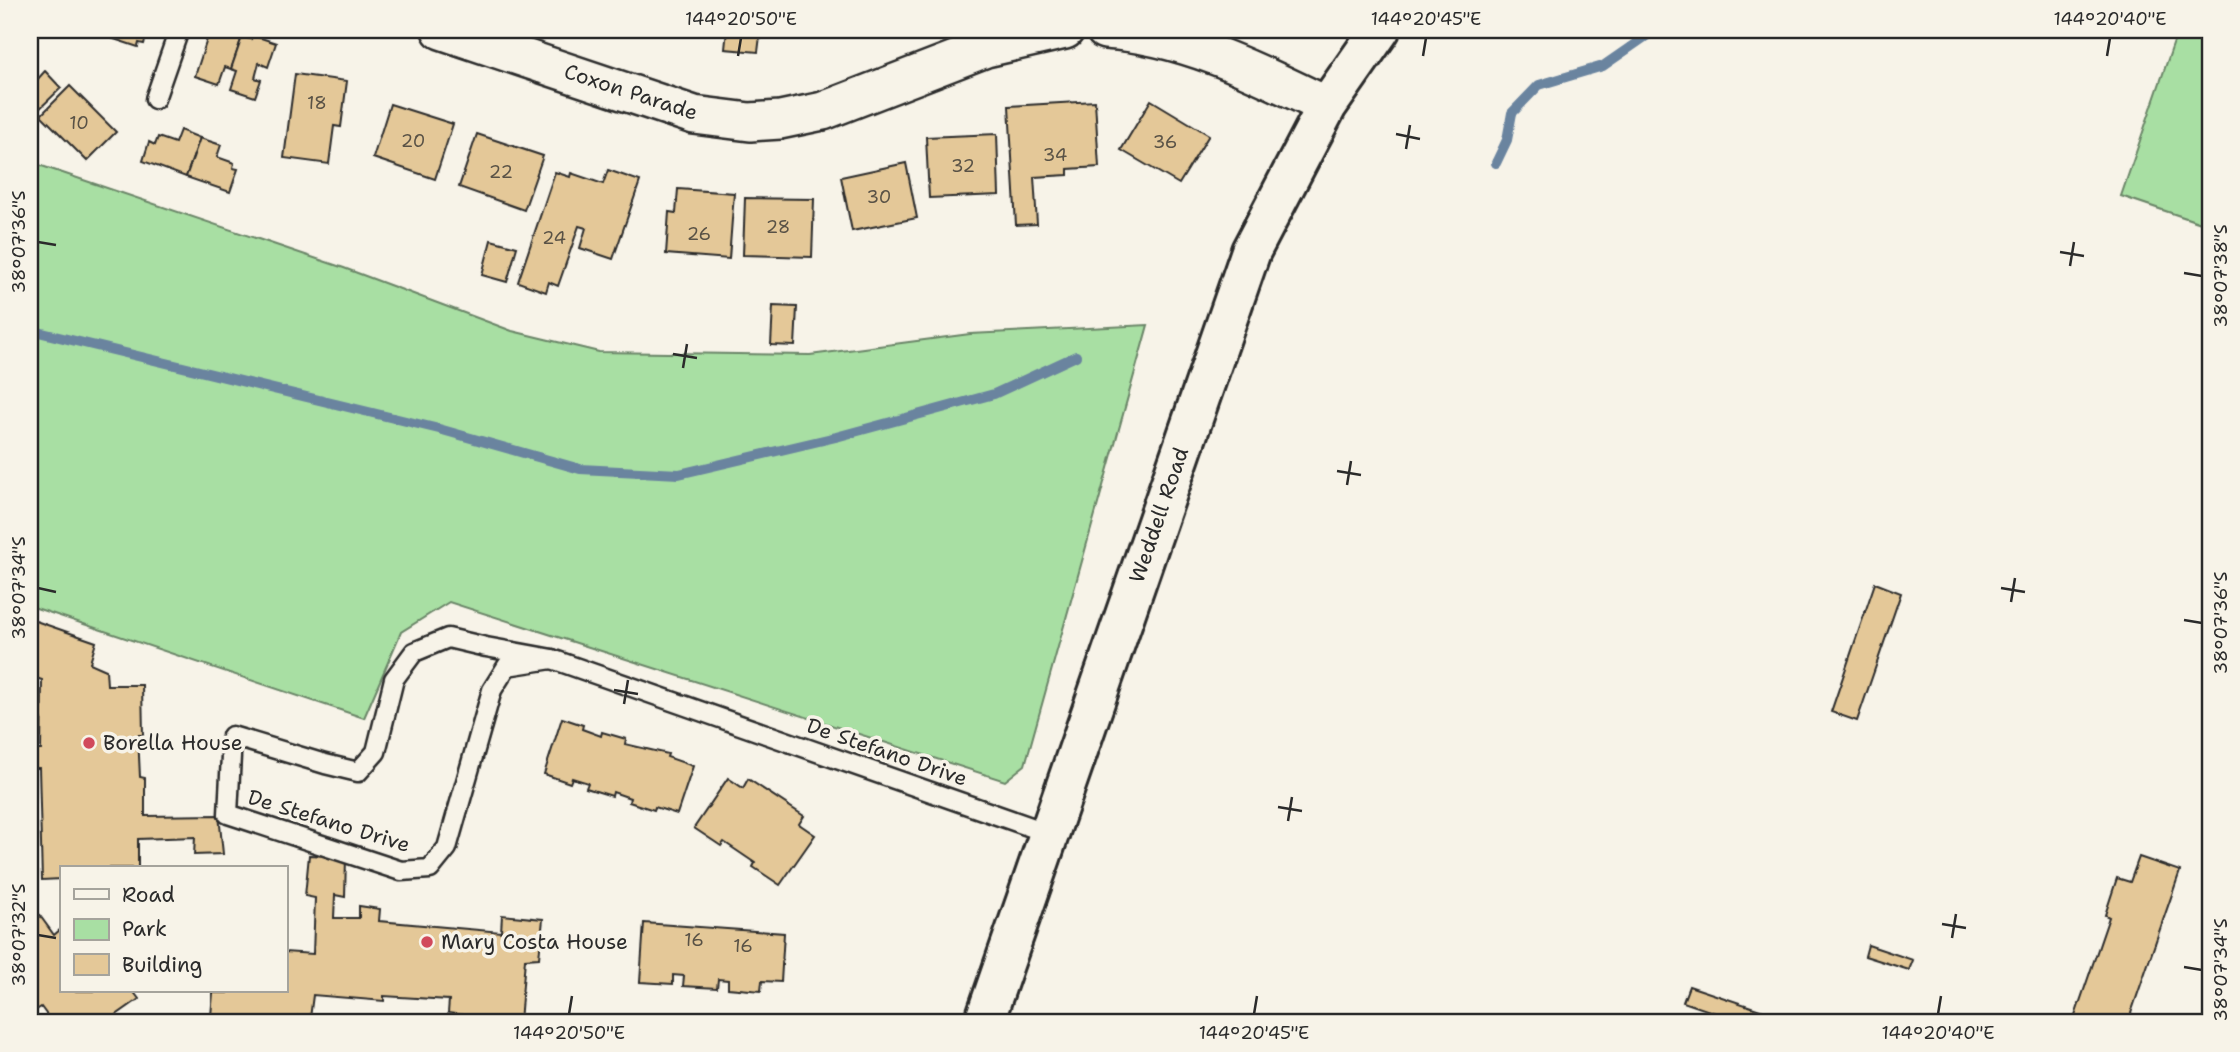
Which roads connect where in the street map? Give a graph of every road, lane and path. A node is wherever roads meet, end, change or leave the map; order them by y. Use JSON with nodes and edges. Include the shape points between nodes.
{"nodes":[{"id":1,"x":179,"y":30,"type":"edge"},
{"id":2,"x":441,"y":30,"type":"edge"},
{"id":3,"x":1065,"y":30,"type":"edge"},
{"id":4,"x":1105,"y":30,"type":"edge"},
{"id":5,"x":1380,"y":30,"type":"edge"},
{"id":6,"x":155,"y":99,"type":"dead end"},
{"id":7,"x":1326,"y":106,"type":"junction"},
{"id":8,"x":552,"y":659,"type":"junction"},
{"id":9,"x":1048,"y":833,"type":"junction"},
{"id":10,"x":984,"y":1022,"type":"edge"}],
"edges":[{"from":1,"to":6,"type":"lane"},
{"from":2,"to":3,"type":"street","name":"Coxon Parade","via":[[694,115],[750,122],[823,111],[986,48]]},
{"from":4,"to":7,"type":"street","via":[[1196,49]]},
{"from":5,"to":7,"type":"street","name":"Weddell Road"},
{"from":7,"to":9,"type":"street","name":"Weddell Road","via":[[1251,251]]},
{"from":8,"to":8,"type":"lane","name":"De Stefano Drive","via":[[448,638],[414,652],[394,679],[376,752],[358,772],[232,736],[228,814],[401,871],[430,869],[447,848],[492,690],[507,666]]},
{"from":8,"to":9,"type":"lane","name":"De Stefano Drive"},
{"from":9,"to":10,"type":"street","name":"Weddell Road"}]}
